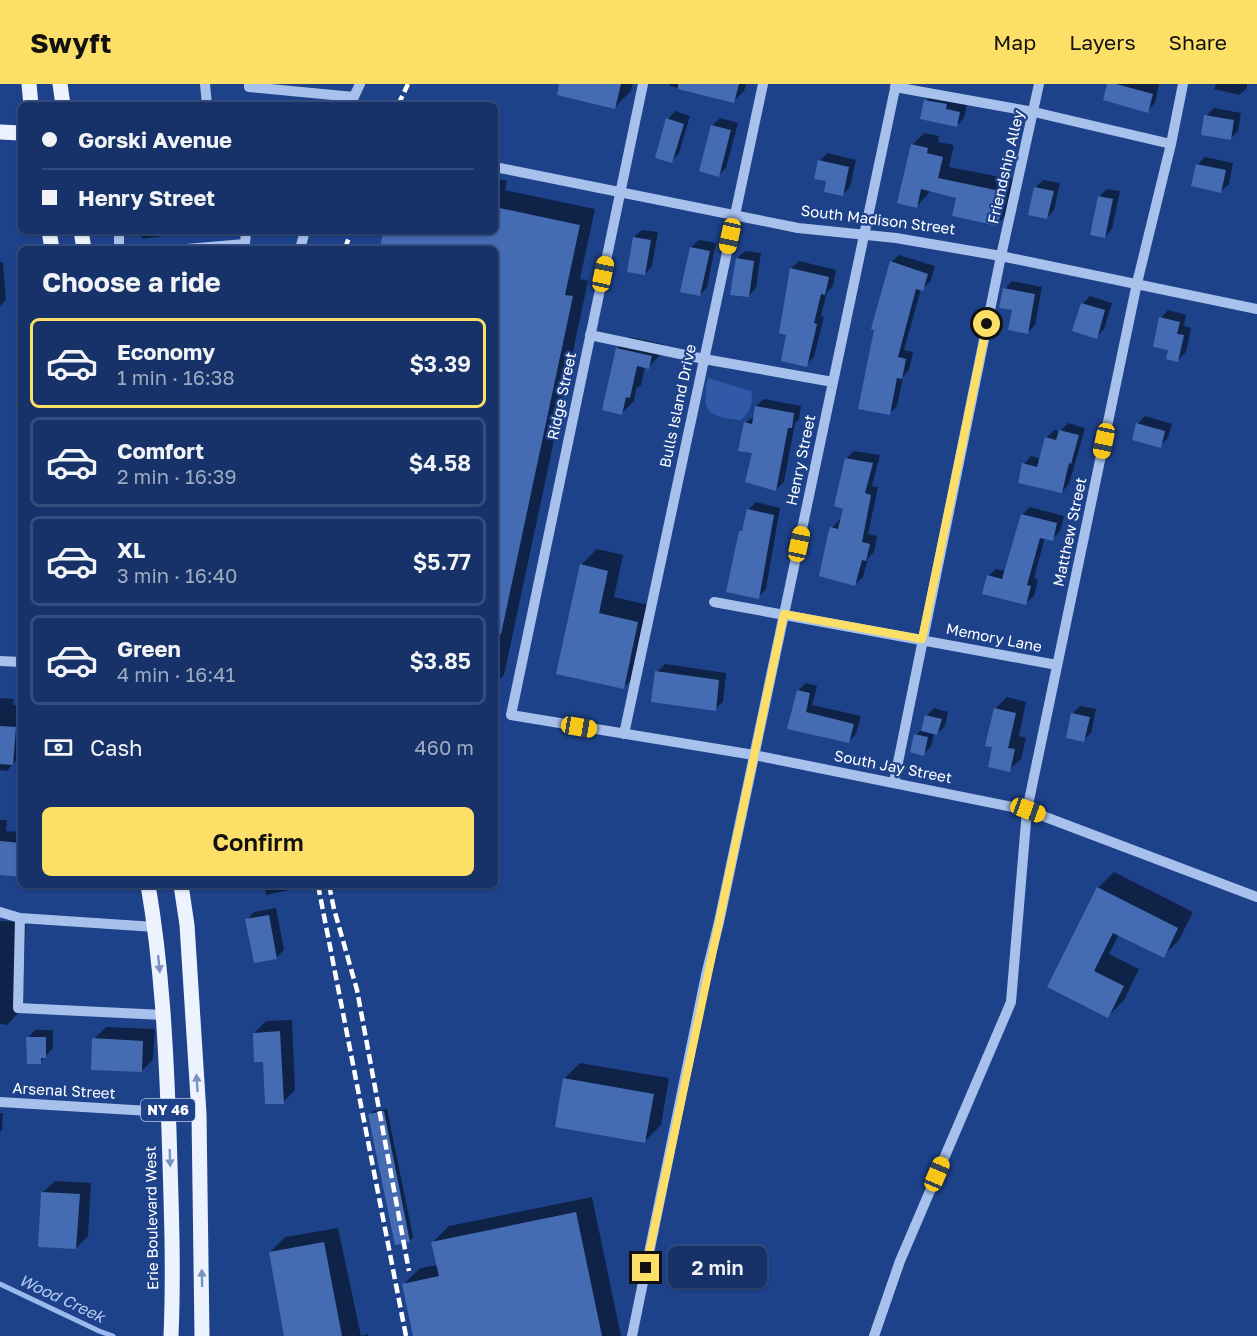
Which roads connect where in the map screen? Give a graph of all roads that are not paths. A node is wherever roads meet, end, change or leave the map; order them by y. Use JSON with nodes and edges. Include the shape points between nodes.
{"nodes":[{"id":1,"x":29,"y":84,"type":"edge"},
{"id":2,"x":60,"y":84,"type":"edge"},
{"id":3,"x":205,"y":84,"type":"edge"},
{"id":4,"x":249,"y":84,"type":"edge"},
{"id":5,"x":360,"y":84,"type":"edge"},
{"id":6,"x":643,"y":84,"type":"edge"},
{"id":7,"x":763,"y":84,"type":"edge"},
{"id":8,"x":1039,"y":84,"type":"edge"},
{"id":9,"x":1183,"y":84,"type":"edge"},
{"id":10,"x":896,"y":86,"type":"edge"},
{"id":11,"x":352,"y":101,"type":"edge"},
{"id":12,"x":31,"y":102,"type":"edge"},
{"id":13,"x":63,"y":102,"type":"edge"},
{"id":14,"x":207,"y":102,"type":"edge"},
{"id":15,"x":1034,"y":112,"type":"junction"},
{"id":16,"x":0,"y":132,"type":"edge"},
{"id":17,"x":18,"y":133,"type":"edge"},
{"id":18,"x":1171,"y":144,"type":"junction"},
{"id":19,"x":498,"y":168,"type":"edge"},
{"id":20,"x":620,"y":193,"type":"junction"},
{"id":21,"x":735,"y":215,"type":"junction"},
{"id":22,"x":246,"y":234,"type":"edge"},
{"id":23,"x":864,"y":235,"type":"junction"},
{"id":24,"x":221,"y":246,"type":"edge"},
{"id":25,"x":1001,"y":256,"type":"junction"},
{"id":26,"x":1137,"y":284,"type":"junction"},
{"id":27,"x":1257,"y":309,"type":"edge"},
{"id":28,"x":590,"y":335,"type":"junction"},
{"id":29,"x":704,"y":359,"type":"junction"},
{"id":30,"x":833,"y":382,"type":"junction"},
{"id":31,"x":714,"y":603,"type":"dead end"},
{"id":32,"x":784,"y":614,"type":"junction"},
{"id":33,"x":922,"y":639,"type":"junction"},
{"id":34,"x":0,"y":661,"type":"edge"},
{"id":35,"x":18,"y":663,"type":"edge"},
{"id":36,"x":1057,"y":665,"type":"junction"},
{"id":37,"x":511,"y":715,"type":"joint"},
{"id":38,"x":624,"y":734,"type":"junction"},
{"id":39,"x":754,"y":755,"type":"junction"},
{"id":40,"x":894,"y":782,"type":"junction"},
{"id":41,"x":1028,"y":810,"type":"junction"},
{"id":42,"x":148,"y":888,"type":"edge"},
{"id":43,"x":181,"y":888,"type":"edge"},
{"id":44,"x":1257,"y":897,"type":"edge"},
{"id":45,"x":0,"y":912,"type":"edge"},
{"id":46,"x":20,"y":918,"type":"junction"},
{"id":47,"x":155,"y":927,"type":"junction"},
{"id":48,"x":164,"y":1015,"type":"junction"},
{"id":49,"x":0,"y":1102,"type":"edge"},
{"id":50,"x":168,"y":1111,"type":"junction"},
{"id":51,"x":199,"y":1114,"type":"junction"},
{"id":52,"x":171,"y":1336,"type":"edge"},
{"id":53,"x":202,"y":1336,"type":"edge"},
{"id":54,"x":632,"y":1336,"type":"edge"},
{"id":55,"x":874,"y":1336,"type":"edge"}],
"edges":[{"from":1,"to":12,"type":"main road"},
{"from":2,"to":13,"type":"main road"},
{"from":3,"to":14,"type":"street"},
{"from":4,"to":11,"type":"street"},
{"from":5,"to":11,"type":"street"},
{"from":6,"to":20,"type":"street","name":"Ridge Street"},
{"from":7,"to":21,"type":"street","name":"Bulls Island Drive"},
{"from":8,"to":15,"type":"street","name":"Friendship Alley"},
{"from":9,"to":18,"type":"street","name":"Matthew Street"},
{"from":10,"to":15,"type":"street"},
{"from":10,"to":23,"type":"street","name":"Henry Street"},
{"from":15,"to":18,"type":"street"},
{"from":15,"to":25,"type":"street","name":"Friendship Alley"},
{"from":16,"to":17,"type":"main road"},
{"from":18,"to":26,"type":"street","name":"Matthew Street"},
{"from":19,"to":20,"type":"street","name":"South Madison Street"},
{"from":20,"to":21,"type":"street","name":"South Madison Street"},
{"from":20,"to":28,"type":"street","name":"Ridge Street"},
{"from":21,"to":23,"type":"street","name":"South Madison Street","via":[[798,228]]},
{"from":21,"to":29,"type":"street","name":"Bulls Island Drive"},
{"from":22,"to":24,"type":"street","via":[[245,244]]},
{"from":23,"to":25,"type":"street","name":"South Madison Street"},
{"from":23,"to":30,"type":"street","name":"Henry Street"},
{"from":25,"to":26,"type":"street","name":"South Madison Street"},
{"from":25,"to":33,"type":"street","name":"Friendship Alley"},
{"from":26,"to":27,"type":"street","name":"South Madison Street"},
{"from":26,"to":36,"type":"street","name":"Matthew Street"},
{"from":28,"to":29,"type":"street"},
{"from":28,"to":37,"type":"street","name":"Ridge Street"},
{"from":29,"to":30,"type":"street"},
{"from":29,"to":38,"type":"street","name":"Bulls Island Drive"},
{"from":30,"to":32,"type":"street","name":"Henry Street"},
{"from":31,"to":32,"type":"street","name":"Memory Lane"},
{"from":32,"to":33,"type":"street","name":"Memory Lane"},
{"from":32,"to":39,"type":"street","name":"Henry Street"},
{"from":33,"to":36,"type":"street","name":"Memory Lane"},
{"from":33,"to":40,"type":"street","name":"Friendship Alley"},
{"from":34,"to":35,"type":"street"},
{"from":36,"to":41,"type":"street","name":"Matthew Street"},
{"from":37,"to":38,"type":"street","name":"South Jay Street"},
{"from":38,"to":39,"type":"street","name":"South Jay Street"},
{"from":39,"to":40,"type":"street","name":"South Jay Street"},
{"from":39,"to":54,"type":"street","name":"Henry Street"},
{"from":40,"to":41,"type":"street","name":"South Jay Street"},
{"from":41,"to":44,"type":"street","name":"South Jay Street"},
{"from":41,"to":55,"type":"street","name":"Matthew Street","via":[[1011,1002],[900,1261]]},
{"from":42,"to":47,"type":"main road","name":"Erie Boulevard West","number":"NY 46"},
{"from":51,"to":43,"type":"main road","number":"NY 46","one_way":true},
{"from":45,"to":46,"type":"street"},
{"from":46,"to":47,"type":"street"},
{"from":46,"to":48,"type":"street","via":[[18,1008]]},
{"from":47,"to":48,"type":"main road","name":"Erie Boulevard West","number":"NY 46","one_way":true},
{"from":48,"to":50,"type":"main road","name":"Erie Boulevard West","number":"NY 46"},
{"from":49,"to":50,"type":"street","name":"Arsenal Street"},
{"from":50,"to":51,"type":"street","name":"Arsenal Street"},
{"from":50,"to":52,"type":"main road","name":"Erie Boulevard West","number":"NY 46","one_way":true},
{"from":53,"to":51,"type":"main road","number":"NY 46","one_way":true}]}
